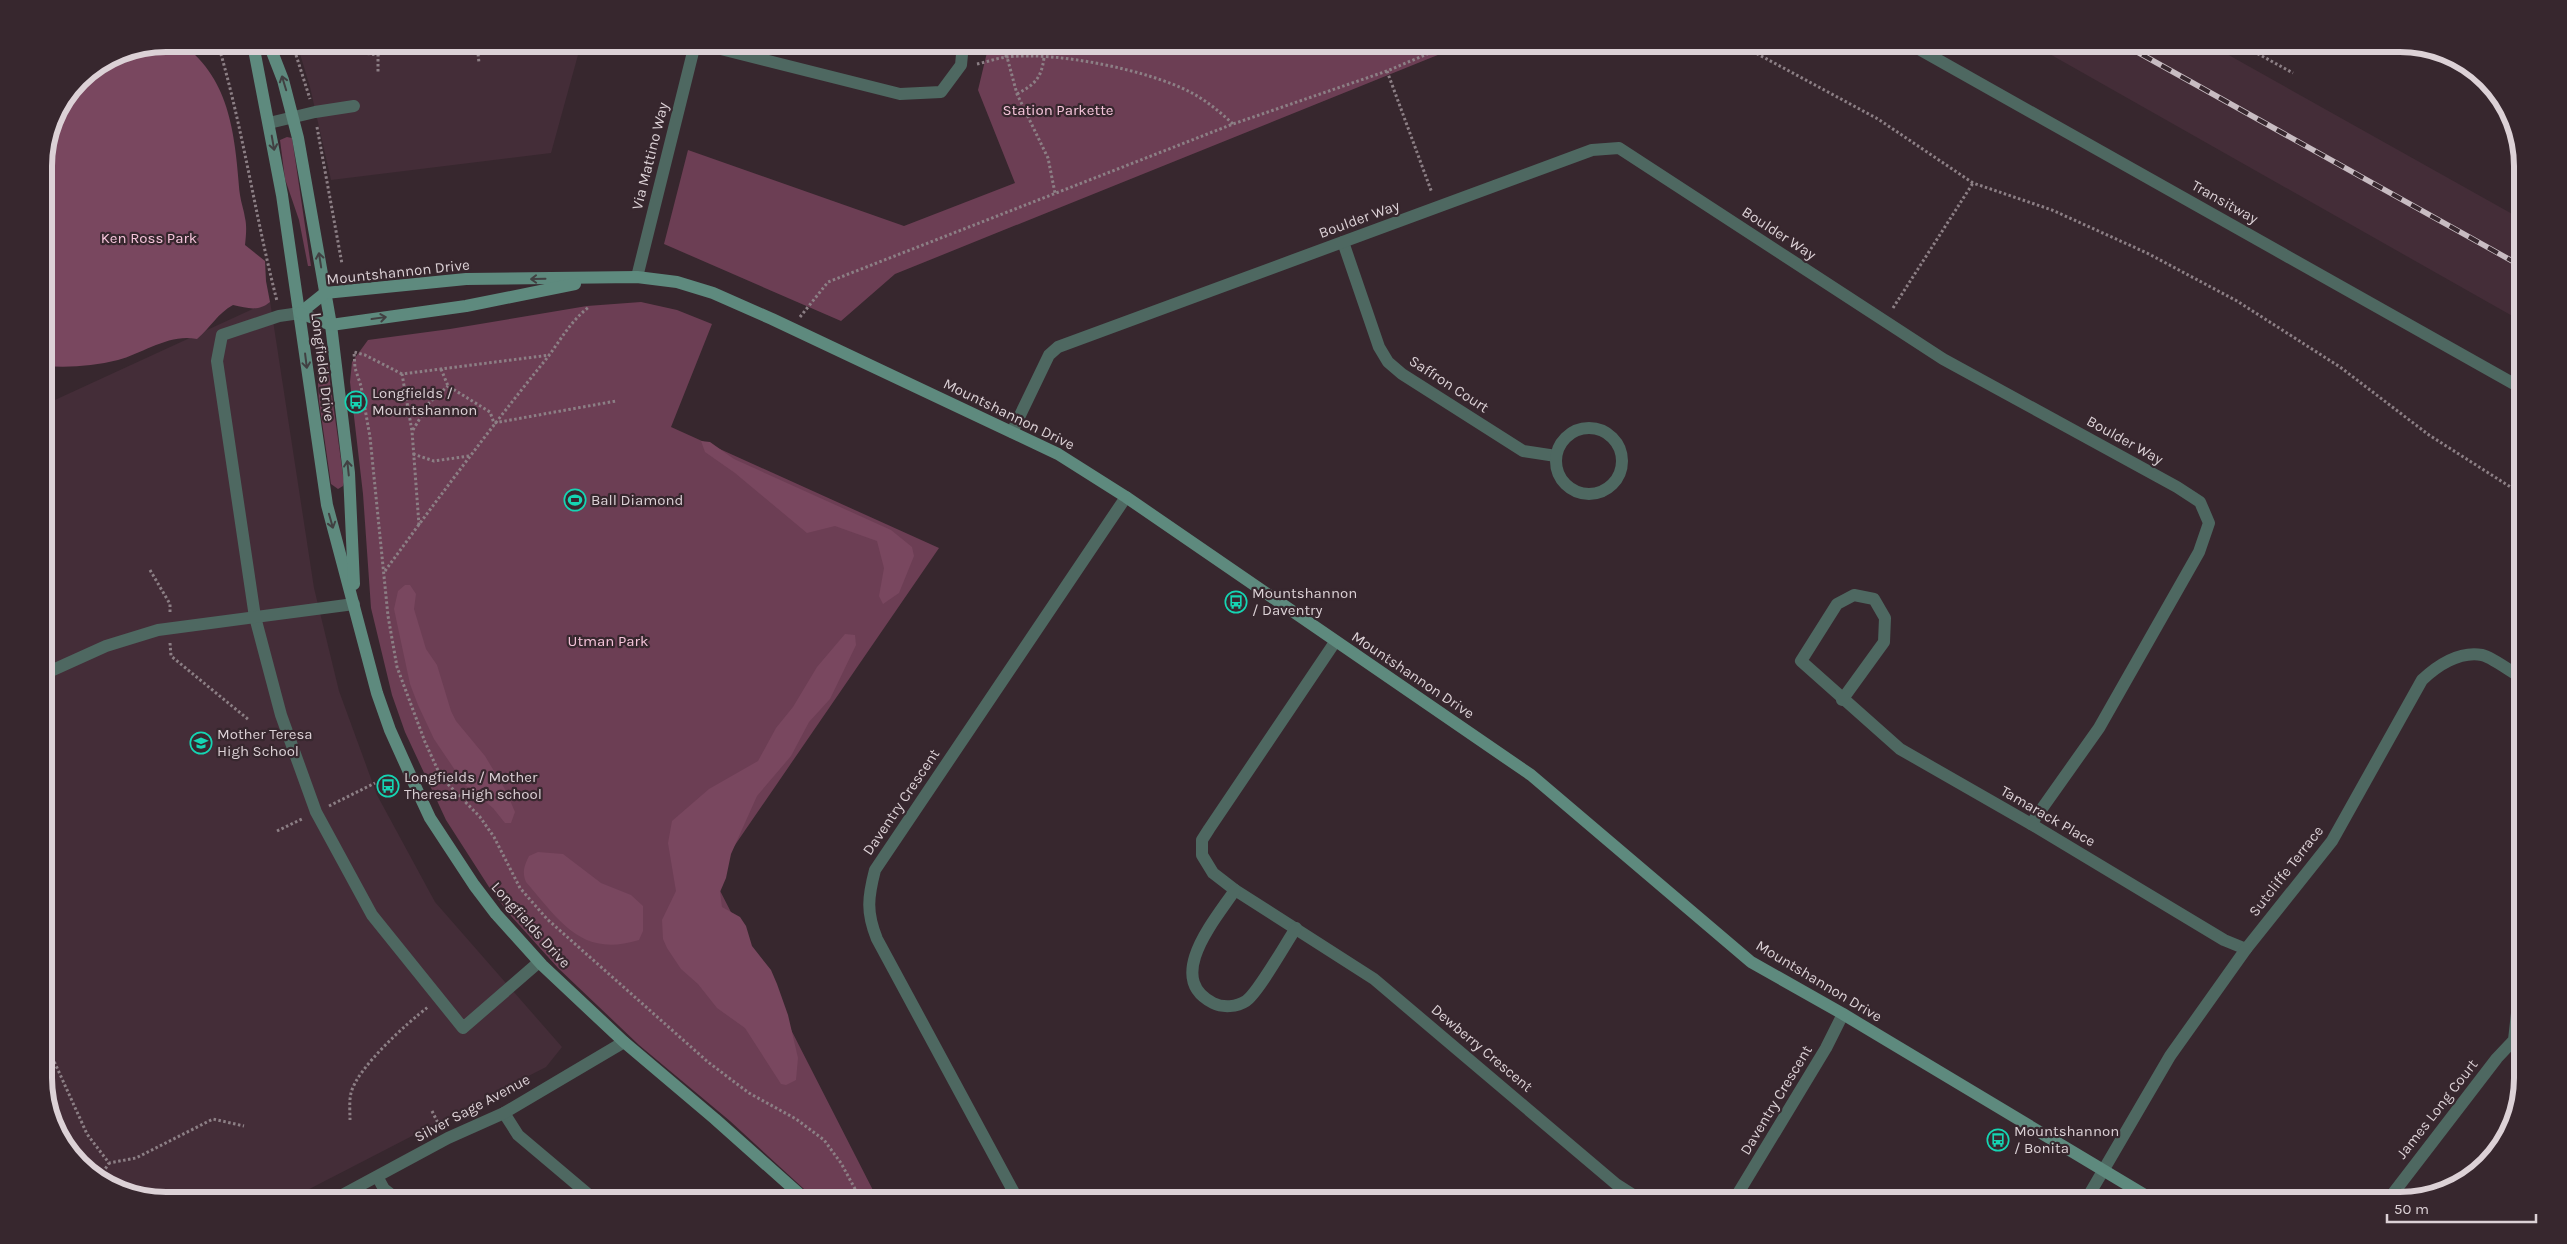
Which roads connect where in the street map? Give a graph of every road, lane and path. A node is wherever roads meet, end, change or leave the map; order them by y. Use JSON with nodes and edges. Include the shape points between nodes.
{"nodes":[{"id":1,"x":1431,"y":52,"type":"edge"},
{"id":2,"x":1753,"y":52,"type":"edge"},
{"id":3,"x":1925,"y":52,"type":"edge"},
{"id":4,"x":2255,"y":52,"type":"edge"},
{"id":5,"x":221,"y":53,"type":"edge"},
{"id":6,"x":255,"y":53,"type":"edge"},
{"id":7,"x":273,"y":53,"type":"edge"},
{"id":8,"x":292,"y":53,"type":"edge"},
{"id":9,"x":363,"y":53,"type":"edge"},
{"id":10,"x":478,"y":53,"type":"edge"},
{"id":11,"x":693,"y":53,"type":"edge"},
{"id":12,"x":736,"y":53,"type":"edge"},
{"id":13,"x":962,"y":53,"type":"edge"},
{"id":14,"x":1003,"y":53,"type":"edge"},
{"id":15,"x":378,"y":55,"type":"joint"},
{"id":16,"x":1007,"y":57,"type":"junction"},
{"id":17,"x":1044,"y":58,"type":"junction"},
{"id":18,"x":479,"y":63,"type":"dead end"},
{"id":19,"x":961,"y":65,"type":"junction"},
{"id":20,"x":1387,"y":71,"type":"junction"},
{"id":21,"x":2293,"y":73,"type":"dead end"},
{"id":22,"x":378,"y":74,"type":"dead end"},
{"id":23,"x":1017,"y":94,"type":"junction"},
{"id":24,"x":354,"y":106,"type":"dead end"},
{"id":25,"x":315,"y":112,"type":"junction"},
{"id":26,"x":293,"y":117,"type":"junction"},
{"id":27,"x":269,"y":123,"type":"junction"},
{"id":28,"x":1233,"y":124,"type":"junction"},
{"id":29,"x":1973,"y":183,"type":"junction"},
{"id":30,"x":1055,"y":193,"type":"junction"},
{"id":31,"x":1437,"y":206,"type":"junction"},
{"id":32,"x":1344,"y":242,"type":"junction"},
{"id":33,"x":342,"y":264,"type":"dead end"},
{"id":34,"x":637,"y":277,"type":"junction"},
{"id":35,"x":604,"y":278,"type":"junction"},
{"id":36,"x":325,"y":294,"type":"junction"},
{"id":37,"x":277,"y":301,"type":"dead end"},
{"id":38,"x":589,"y":307,"type":"dead end"},
{"id":39,"x":300,"y":313,"type":"junction"},
{"id":40,"x":1884,"y":321,"type":"junction"},
{"id":41,"x":331,"y":325,"type":"junction"},
{"id":42,"x":794,"y":329,"type":"junction"},
{"id":43,"x":550,"y":354,"type":"junction"},
{"id":44,"x":442,"y":369,"type":"junction"},
{"id":45,"x":402,"y":374,"type":"junction"},
{"id":46,"x":2514,"y":384,"type":"edge"},
{"id":47,"x":448,"y":386,"type":"junction"},
{"id":48,"x":616,"y":401,"type":"dead end"},
{"id":49,"x":494,"y":423,"type":"junction"},
{"id":50,"x":412,"y":431,"type":"junction"},
{"id":51,"x":1012,"y":432,"type":"junction"},
{"id":52,"x":413,"y":454,"type":"junction"},
{"id":53,"x":470,"y":456,"type":"junction"},
{"id":54,"x":1556,"y":456,"type":"junction"},
{"id":55,"x":2514,"y":490,"type":"edge"},
{"id":56,"x":1126,"y":497,"type":"junction"},
{"id":57,"x":419,"y":525,"type":"junction"},
{"id":58,"x":150,"y":570,"type":"dead end"},
{"id":59,"x":385,"y":571,"type":"junction"},
{"id":60,"x":354,"y":604,"type":"junction"},
{"id":61,"x":255,"y":617,"type":"junction"},
{"id":62,"x":170,"y":628,"type":"junction"},
{"id":63,"x":1336,"y":642,"type":"junction"},
{"id":64,"x":53,"y":670,"type":"edge"},
{"id":65,"x":2514,"y":674,"type":"edge"},
{"id":66,"x":1842,"y":700,"type":"junction"},
{"id":67,"x":249,"y":720,"type":"dead end"},
{"id":68,"x":375,"y":784,"type":"dead end"},
{"id":69,"x":348,"y":797,"type":"dead end"},
{"id":70,"x":2032,"y":824,"type":"junction"},
{"id":71,"x":1235,"y":890,"type":"junction"},
{"id":72,"x":1296,"y":928,"type":"junction"},
{"id":73,"x":2246,"y":949,"type":"junction"},
{"id":74,"x":539,"y":962,"type":"junction"},
{"id":75,"x":439,"y":998,"type":"junction"},
{"id":76,"x":1844,"y":1014,"type":"junction"},
{"id":77,"x":624,"y":1042,"type":"junction"},
{"id":78,"x":2514,"y":1045,"type":"edge"},
{"id":79,"x":53,"y":1059,"type":"edge"},
{"id":80,"x":504,"y":1113,"type":"junction"},
{"id":81,"x":350,"y":1120,"type":"dead end"},
{"id":82,"x":244,"y":1126,"type":"dead end"},
{"id":83,"x":109,"y":1163,"type":"junction"},
{"id":84,"x":2102,"y":1170,"type":"junction"},
{"id":85,"x":103,"y":1172,"type":"edge"},
{"id":86,"x":378,"y":1178,"type":"junction"},
{"id":87,"x":349,"y":1192,"type":"edge"},
{"id":88,"x":389,"y":1192,"type":"edge"},
{"id":89,"x":586,"y":1192,"type":"edge"},
{"id":90,"x":796,"y":1192,"type":"edge"},
{"id":91,"x":856,"y":1192,"type":"edge"},
{"id":92,"x":1014,"y":1192,"type":"edge"},
{"id":93,"x":1628,"y":1192,"type":"edge"},
{"id":94,"x":1739,"y":1192,"type":"edge"},
{"id":95,"x":2090,"y":1192,"type":"edge"},
{"id":96,"x":2139,"y":1192,"type":"edge"},
{"id":97,"x":2394,"y":1192,"type":"edge"}],
"edges":[{"from":1,"to":20,"type":"path"},
{"from":2,"to":29,"type":"path","via":[[1878,119]]},
{"from":3,"to":46,"type":"street","name":"Transitway"},
{"from":4,"to":21,"type":"path"},
{"from":5,"to":37,"type":"path","via":[[232,90]]},
{"from":6,"to":27,"type":"street","name":"Longfields Drive"},
{"from":26,"to":7,"type":"street","name":"Longfields Drive","one_way":true},
{"from":8,"to":25,"type":"path"},
{"from":9,"to":15,"type":"path"},
{"from":10,"to":18,"type":"path"},
{"from":11,"to":34,"type":"street","name":"Via Mattino Way"},
{"from":12,"to":19,"type":"street","via":[[900,94],[941,92]]},
{"from":13,"to":19,"type":"street"},
{"from":14,"to":16,"type":"path"},
{"from":15,"to":22,"type":"path"},
{"from":16,"to":17,"type":"path"},
{"from":16,"to":19,"type":"path"},
{"from":16,"to":23,"type":"path"},
{"from":17,"to":23,"type":"path","via":[[1042,73],[1032,86]]},
{"from":17,"to":28,"type":"path","via":[[1078,60],[1157,79],[1190,92]]},
{"from":20,"to":28,"type":"path"},
{"from":20,"to":31,"type":"path"},
{"from":23,"to":30,"type":"path","via":[[1048,158]]},
{"from":24,"to":25,"type":"street"},
{"from":25,"to":26,"type":"street"},
{"from":25,"to":33,"type":"path"},
{"from":26,"to":27,"type":"street"},
{"from":36,"to":26,"type":"street","name":"Longfields Drive","one_way":true,"via":[[307,178]]},
{"from":27,"to":39,"type":"street","name":"Longfields Drive","one_way":true},
{"from":28,"to":30,"type":"path"},
{"from":29,"to":40,"type":"path"},
{"from":29,"to":55,"type":"path","via":[[2052,210],[2147,253],[2237,301],[2340,367],[2429,435]]},
{"from":30,"to":42,"type":"path","via":[[828,282],[801,315]]},
{"from":31,"to":32,"type":"street","name":"Boulder Way"},
{"from":31,"to":40,"type":"street","name":"Boulder Way","via":[[1592,150],[1619,148]]},
{"from":32,"to":51,"type":"street","name":"Boulder Way","via":[[1058,347],[1049,356]]},
{"from":32,"to":54,"type":"street","name":"Saffron Court","via":[[1379,347],[1388,362],[1524,451]]},
{"from":34,"to":35,"type":"street","name":"Mountshannon Drive"},
{"from":34,"to":42,"type":"street","name":"Mountshannon Drive","via":[[693,286]]},
{"from":35,"to":36,"type":"street","name":"Mountshannon Drive","one_way":true,"via":[[466,279]]},
{"from":41,"to":35,"type":"street","name":"Mountshannon Drive","one_way":true,"via":[[466,306]]},
{"from":36,"to":39,"type":"street","name":"Mountshannon Drive"},
{"from":36,"to":41,"type":"street","name":"Longfields Drive"},
{"from":38,"to":43,"type":"path"},
{"from":39,"to":41,"type":"street","name":"Mountshannon Drive"},
{"from":39,"to":60,"type":"street","name":"Longfields Drive","one_way":true,"via":[[322,479]]},
{"from":39,"to":61,"type":"street","via":[[279,316],[222,335],[217,361]]},
{"from":40,"to":70,"type":"street","name":"Boulder Way","via":[[1943,359],[2177,487],[2200,502],[2209,523],[2199,552],[2099,728]]},
{"from":60,"to":41,"type":"street","name":"Longfields Drive","one_way":true,"via":[[349,473]]},
{"from":42,"to":51,"type":"street","name":"Mountshannon Drive"},
{"from":43,"to":44,"type":"path"},
{"from":43,"to":49,"type":"path"},
{"from":44,"to":45,"type":"path"},
{"from":44,"to":47,"type":"path"},
{"from":45,"to":50,"type":"path"},
{"from":45,"to":59,"type":"path","via":[[354,352],[370,438]]},
{"from":47,"to":49,"type":"path","via":[[490,412]]},
{"from":47,"to":50,"type":"path","via":[[429,403]]},
{"from":48,"to":49,"type":"path"},
{"from":49,"to":53,"type":"path"},
{"from":50,"to":52,"type":"path"},
{"from":51,"to":56,"type":"street","name":"Mountshannon Drive","via":[[1058,454]]},
{"from":52,"to":53,"type":"path","via":[[434,461]]},
{"from":52,"to":57,"type":"path"},
{"from":53,"to":57,"type":"path"},
{"from":54,"to":54,"type":"street","via":[[1556,468],[1561,478],[1568,486],[1583,493],[1599,492],[1609,487],[1621,469],[1619,447],[1605,432],[1594,428],[1574,432],[1560,446]]},
{"from":56,"to":63,"type":"street","name":"Mountshannon Drive"},
{"from":56,"to":92,"type":"street","name":"Daventry Crescent","via":[[875,870],[868,896],[869,920],[877,939]]},
{"from":57,"to":59,"type":"path"},
{"from":58,"to":62,"type":"path","via":[[170,604]]},
{"from":59,"to":91,"type":"path","via":[[388,616],[397,667],[425,742],[441,777],[480,817],[494,837],[520,888],[547,919],[708,1062],[749,1093],[796,1119],[824,1140]]},
{"from":60,"to":61,"type":"street"},
{"from":60,"to":74,"type":"street","name":"Longfields Drive","via":[[390,730],[430,818],[474,885]]},
{"from":61,"to":62,"type":"street"},
{"from":61,"to":75,"type":"street","via":[[281,715],[316,812],[372,915]]},
{"from":62,"to":64,"type":"street","via":[[106,646]]},
{"from":62,"to":67,"type":"path","via":[[171,656]]},
{"from":63,"to":71,"type":"street","name":"Dewberry Crescent","via":[[1202,840],[1202,855],[1213,873]]},
{"from":63,"to":76,"type":"street","name":"Mountshannon Drive","via":[[1531,775],[1751,962]]},
{"from":65,"to":73,"type":"street","name":"Sutcliffe Terrace","via":[[2482,655],[2458,658],[2437,666],[2422,680],[2332,841]]},
{"from":66,"to":66,"type":"street","name":"Tamarack Place","via":[[1884,642],[1885,618],[1874,599],[1854,595],[1837,604],[1801,661]]},
{"from":66,"to":70,"type":"street","name":"Tamarack Place","via":[[1900,749]]},
{"from":68,"to":69,"type":"path"},
{"from":70,"to":73,"type":"street","name":"Tamarack Place","via":[[2224,940]]},
{"from":71,"to":72,"type":"street","name":"Dewberry Crescent"},
{"from":71,"to":72,"type":"street","via":[[1197,948],[1191,977],[1202,997],[1230,1007],[1247,1001]]},
{"from":72,"to":93,"type":"street","name":"Dewberry Crescent","via":[[1374,978]]},
{"from":73,"to":84,"type":"street","name":"Sutcliffe Terrace","via":[[2170,1056]]},
{"from":74,"to":75,"type":"street","via":[[463,1028]]},
{"from":74,"to":77,"type":"street","name":"Longfields Drive"},
{"from":75,"to":81,"type":"path","via":[[371,1061],[351,1092]]},
{"from":76,"to":84,"type":"street","name":"Mountshannon Drive"},
{"from":76,"to":94,"type":"street","name":"Daventry Crescent"},
{"from":77,"to":80,"type":"street","name":"Silver Sage Avenue"},
{"from":77,"to":90,"type":"street","name":"Longfields Drive"},
{"from":78,"to":97,"type":"street","name":"James Long Court","via":[[2497,1058]]},
{"from":79,"to":83,"type":"path","via":[[87,1134]]},
{"from":80,"to":86,"type":"street","name":"Silver Sage Avenue","via":[[448,1138]]},
{"from":80,"to":89,"type":"street","via":[[518,1135]]},
{"from":82,"to":83,"type":"path","via":[[213,1119],[136,1158]]},
{"from":83,"to":85,"type":"path"},
{"from":84,"to":95,"type":"street","name":"Sutcliffe Terrace"},
{"from":84,"to":96,"type":"street","name":"Mountshannon Drive"},
{"from":86,"to":87,"type":"street","name":"Silver Sage Avenue"},
{"from":86,"to":88,"type":"street"}]}
